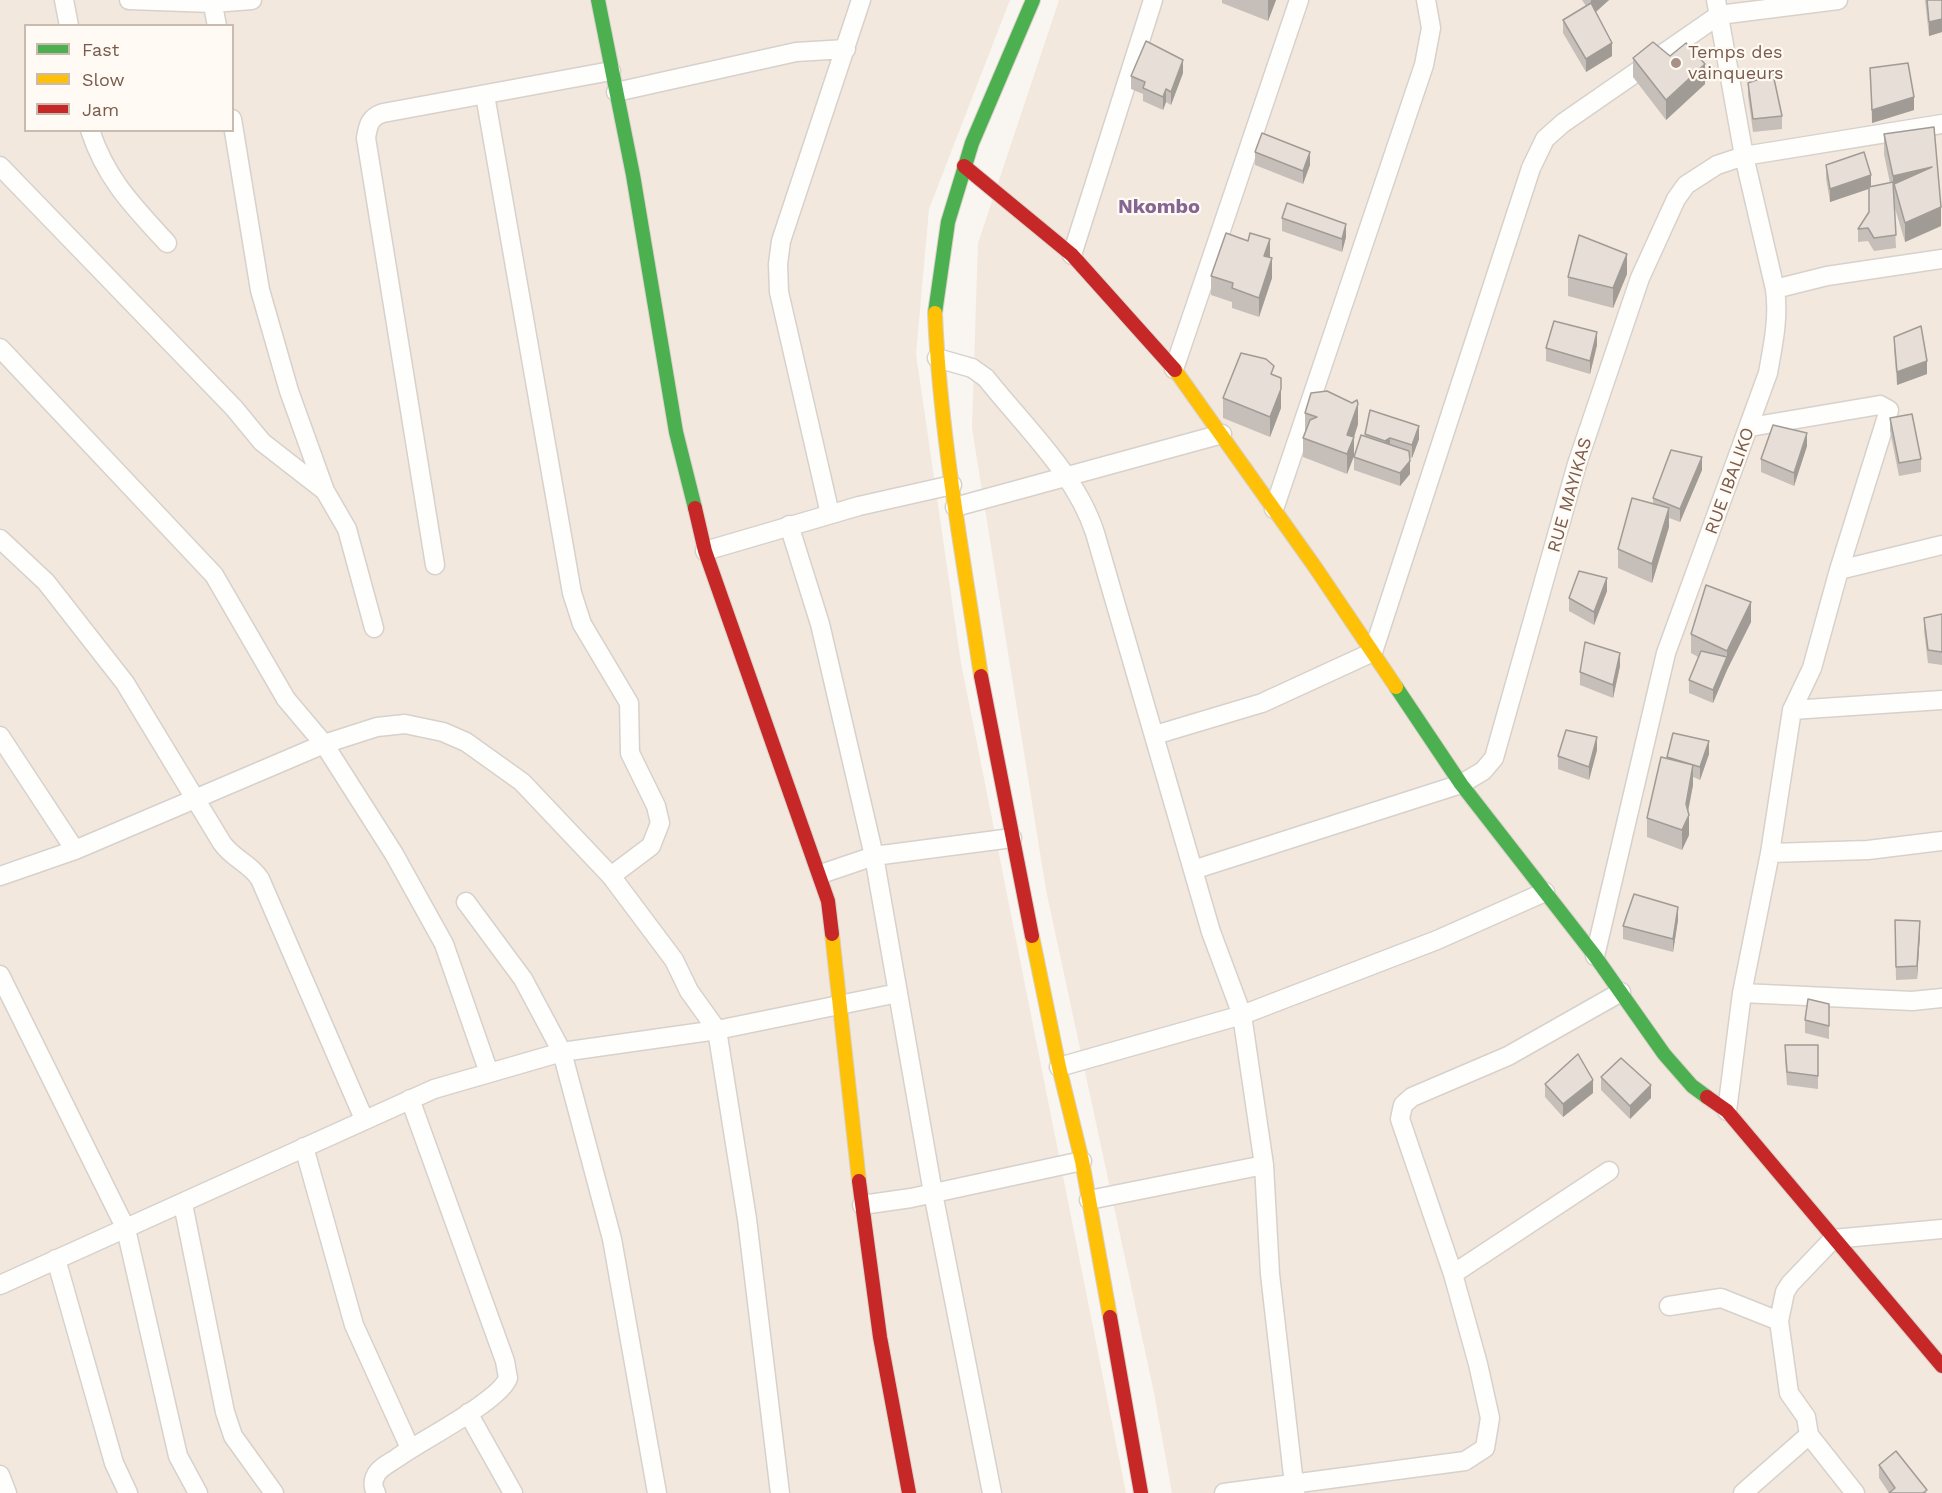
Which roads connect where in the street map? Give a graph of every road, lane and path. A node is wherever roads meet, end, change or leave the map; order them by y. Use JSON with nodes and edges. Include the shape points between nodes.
{"nodes":[{"id":1,"x":64,"y":0,"type":"edge"},
{"id":2,"x":129,"y":0,"type":"edge"},
{"id":3,"x":252,"y":0,"type":"edge"},
{"id":4,"x":598,"y":0,"type":"edge"},
{"id":5,"x":861,"y":0,"type":"edge"},
{"id":6,"x":1033,"y":0,"type":"edge"},
{"id":7,"x":1153,"y":0,"type":"edge"},
{"id":8,"x":1299,"y":0,"type":"edge"},
{"id":9,"x":1838,"y":0,"type":"edge"},
{"id":10,"x":212,"y":1,"type":"edge"},
{"id":11,"x":1429,"y":1,"type":"edge"},
{"id":12,"x":1718,"y":7,"type":"edge"},
{"id":13,"x":69,"y":24,"type":"edge"},
{"id":14,"x":217,"y":24,"type":"edge"},
{"id":15,"x":846,"y":49,"type":"junction"},
{"id":16,"x":611,"y":70,"type":"junction"},
{"id":17,"x":616,"y":92,"type":"junction"},
{"id":18,"x":485,"y":95,"type":"junction"},
{"id":19,"x":1942,"y":124,"type":"edge"},
{"id":20,"x":234,"y":131,"type":"edge"},
{"id":21,"x":91,"y":132,"type":"edge"},
{"id":22,"x":1744,"y":156,"type":"junction"},
{"id":23,"x":0,"y":166,"type":"edge"},
{"id":24,"x":964,"y":166,"type":"junction"},
{"id":25,"x":167,"y":243,"type":"dead end"},
{"id":26,"x":1072,"y":255,"type":"junction"},
{"id":27,"x":1942,"y":259,"type":"edge"},
{"id":28,"x":1775,"y":289,"type":"junction"},
{"id":29,"x":0,"y":348,"type":"edge"},
{"id":30,"x":937,"y":358,"type":"junction"},
{"id":31,"x":1174,"y":369,"type":"junction"},
{"id":32,"x":1750,"y":427,"type":"junction"},
{"id":33,"x":1222,"y":434,"type":"junction"},
{"id":34,"x":1065,"y":476,"type":"junction"},
{"id":35,"x":952,"y":485,"type":"junction"},
{"id":36,"x":325,"y":491,"type":"junction"},
{"id":37,"x":955,"y":507,"type":"junction"},
{"id":38,"x":1274,"y":509,"type":"junction"},
{"id":39,"x":830,"y":514,"type":"junction"},
{"id":40,"x":789,"y":525,"type":"junction"},
{"id":41,"x":0,"y":539,"type":"edge"},
{"id":42,"x":1942,"y":545,"type":"edge"},
{"id":43,"x":705,"y":551,"type":"junction"},
{"id":44,"x":435,"y":565,"type":"dead end"},
{"id":45,"x":1839,"y":570,"type":"junction"},
{"id":46,"x":374,"y":628,"type":"dead end"},
{"id":47,"x":1373,"y":652,"type":"junction"},
{"id":48,"x":1942,"y":700,"type":"edge"},
{"id":49,"x":1792,"y":710,"type":"junction"},
{"id":50,"x":1155,"y":735,"type":"junction"},
{"id":51,"x":0,"y":736,"type":"edge"},
{"id":52,"x":324,"y":744,"type":"junction"},
{"id":53,"x":1461,"y":784,"type":"junction"},
{"id":54,"x":197,"y":800,"type":"junction"},
{"id":55,"x":1012,"y":838,"type":"junction"},
{"id":56,"x":1942,"y":841,"type":"edge"},
{"id":57,"x":75,"y":850,"type":"junction"},
{"id":58,"x":1770,"y":853,"type":"junction"},
{"id":59,"x":874,"y":856,"type":"junction"},
{"id":60,"x":1193,"y":870,"type":"junction"},
{"id":61,"x":821,"y":874,"type":"junction"},
{"id":62,"x":0,"y":876,"type":"edge"},
{"id":63,"x":611,"y":876,"type":"junction"},
{"id":64,"x":1545,"y":892,"type":"junction"},
{"id":65,"x":466,"y":902,"type":"dead end"},
{"id":66,"x":1595,"y":956,"type":"junction"},
{"id":67,"x":0,"y":975,"type":"edge"},
{"id":68,"x":1621,"y":992,"type":"junction"},
{"id":69,"x":898,"y":993,"type":"junction"},
{"id":70,"x":1742,"y":993,"type":"junction"},
{"id":71,"x":1942,"y":998,"type":"edge"},
{"id":72,"x":839,"y":1006,"type":"junction"},
{"id":73,"x":1242,"y":1015,"type":"junction"},
{"id":74,"x":717,"y":1030,"type":"junction"},
{"id":75,"x":562,"y":1052,"type":"junction"},
{"id":76,"x":1059,"y":1067,"type":"junction"},
{"id":77,"x":489,"y":1073,"type":"junction"},
{"id":78,"x":410,"y":1100,"type":"junction"},
{"id":79,"x":1727,"y":1111,"type":"junction"},
{"id":80,"x":364,"y":1119,"type":"junction"},
{"id":81,"x":304,"y":1147,"type":"junction"},
{"id":82,"x":1082,"y":1161,"type":"junction"},
{"id":83,"x":1264,"y":1165,"type":"junction"},
{"id":84,"x":1609,"y":1171,"type":"dead end"},
{"id":85,"x":933,"y":1193,"type":"junction"},
{"id":86,"x":1089,"y":1200,"type":"junction"},
{"id":87,"x":183,"y":1204,"type":"junction"},
{"id":88,"x":862,"y":1205,"type":"junction"},
{"id":89,"x":126,"y":1229,"type":"junction"},
{"id":90,"x":1942,"y":1229,"type":"edge"},
{"id":91,"x":1833,"y":1239,"type":"junction"},
{"id":92,"x":56,"y":1259,"type":"junction"},
{"id":93,"x":1454,"y":1274,"type":"junction"},
{"id":94,"x":1,"y":1282,"type":"edge"},
{"id":95,"x":1669,"y":1306,"type":"dead end"},
{"id":96,"x":1779,"y":1321,"type":"junction"},
{"id":97,"x":1942,"y":1366,"type":"edge"},
{"id":98,"x":468,"y":1413,"type":"junction"},
{"id":99,"x":1809,"y":1435,"type":"junction"},
{"id":100,"x":410,"y":1448,"type":"junction"},
{"id":101,"x":0,"y":1475,"type":"edge"},
{"id":102,"x":1295,"y":1488,"type":"edge"},
{"id":103,"x":1135,"y":1492,"type":"edge"},
{"id":104,"x":7,"y":1493,"type":"edge"},
{"id":105,"x":128,"y":1493,"type":"edge"},
{"id":106,"x":198,"y":1493,"type":"edge"},
{"id":107,"x":274,"y":1493,"type":"edge"},
{"id":108,"x":376,"y":1493,"type":"edge"},
{"id":109,"x":513,"y":1493,"type":"edge"},
{"id":110,"x":657,"y":1493,"type":"edge"},
{"id":111,"x":780,"y":1493,"type":"edge"},
{"id":112,"x":909,"y":1493,"type":"edge"},
{"id":113,"x":993,"y":1493,"type":"edge"},
{"id":114,"x":1224,"y":1493,"type":"edge"},
{"id":115,"x":1743,"y":1493,"type":"edge"},
{"id":116,"x":1855,"y":1493,"type":"edge"}],
"edges":[{"from":1,"to":13,"type":"street"},
{"from":2,"to":10,"type":"street"},
{"from":3,"to":10,"type":"street"},
{"from":4,"to":16,"type":"street"},
{"from":5,"to":15,"type":"street"},
{"from":6,"to":24,"type":"street"},
{"from":7,"to":26,"type":"street"},
{"from":8,"to":31,"type":"street"},
{"from":9,"to":12,"type":"street"},
{"from":10,"to":14,"type":"street"},
{"from":11,"to":38,"type":"street","via":[[1431,28],[1424,65]]},
{"from":12,"to":22,"type":"street","name":"RUE IBALIKO"},
{"from":12,"to":47,"type":"street","via":[[1545,139],[1532,168]]},
{"from":15,"to":17,"type":"street","via":[[796,52]]},
{"from":15,"to":39,"type":"street","via":[[781,241],[778,264],[779,292]]},
{"from":16,"to":17,"type":"street"},
{"from":16,"to":18,"type":"street"},
{"from":17,"to":43,"type":"street","via":[[676,432]]},
{"from":18,"to":44,"type":"street","via":[[383,113],[371,120],[366,138]]},
{"from":18,"to":63,"type":"street","via":[[572,594],[582,624],[629,702],[630,753],[656,806],[660,823],[651,846]]},
{"from":19,"to":22,"type":"street","name":"RUE MAYIKAS"},
{"from":20,"to":36,"type":"street","via":[[260,290],[289,391]]},
{"from":21,"to":25,"type":"street","via":[[98,155],[120,193]]},
{"from":22,"to":28,"type":"street","name":"RUE IBALIKO"},
{"from":22,"to":53,"type":"street","name":"RUE MAYIKAS","via":[[1708,170],[1686,185],[1658,236],[1577,464],[1494,758],[1484,771]]},
{"from":23,"to":36,"type":"street","via":[[234,408],[262,442]]},
{"from":24,"to":26,"type":"street"},
{"from":24,"to":30,"type":"street","via":[[939,269],[935,306]]},
{"from":26,"to":31,"type":"street"},
{"from":27,"to":28,"type":"street","via":[[1827,276]]},
{"from":28,"to":32,"type":"street","name":"RUE IBALIKO","via":[[1776,329],[1768,373]]},
{"from":29,"to":52,"type":"street","via":[[214,575],[286,699]]},
{"from":30,"to":34,"type":"street","via":[[980,372]]},
{"from":30,"to":35,"type":"street"},
{"from":31,"to":33,"type":"street"},
{"from":32,"to":45,"type":"street","via":[[1880,405],[1889,410]]},
{"from":32,"to":66,"type":"street","name":"RUE IBALIKO","via":[[1666,653]]},
{"from":33,"to":34,"type":"street"},
{"from":33,"to":38,"type":"street"},
{"from":34,"to":37,"type":"street"},
{"from":34,"to":50,"type":"street","via":[[1087,508]]},
{"from":35,"to":37,"type":"street"},
{"from":35,"to":39,"type":"street"},
{"from":36,"to":46,"type":"street","via":[[347,529]]},
{"from":37,"to":55,"type":"street","via":[[988,719]]},
{"from":38,"to":47,"type":"street"},
{"from":39,"to":40,"type":"street"},
{"from":40,"to":43,"type":"street"},
{"from":40,"to":59,"type":"street","via":[[820,624]]},
{"from":41,"to":54,"type":"street","via":[[46,582],[125,683]]},
{"from":42,"to":45,"type":"street"},
{"from":43,"to":61,"type":"street"},
{"from":45,"to":49,"type":"street","via":[[1812,668]]},
{"from":47,"to":50,"type":"street","via":[[1262,703]]},
{"from":47,"to":53,"type":"street"},
{"from":48,"to":49,"type":"street"},
{"from":49,"to":58,"type":"street"},
{"from":50,"to":60,"type":"street"},
{"from":51,"to":57,"type":"street"},
{"from":52,"to":54,"type":"street"},
{"from":52,"to":63,"type":"street","via":[[377,727],[405,724],[443,732],[466,742],[522,782]]},
{"from":52,"to":77,"type":"street","via":[[394,854],[444,944]]},
{"from":53,"to":60,"type":"street","name":"RUE MAYIKAS"},
{"from":53,"to":64,"type":"street"},
{"from":54,"to":57,"type":"street"},
{"from":54,"to":80,"type":"street","via":[[228,852],[251,867],[260,879]]},
{"from":55,"to":59,"type":"street"},
{"from":55,"to":76,"type":"street"},
{"from":56,"to":58,"type":"street","via":[[1868,850]]},
{"from":57,"to":62,"type":"street"},
{"from":58,"to":70,"type":"street"},
{"from":59,"to":61,"type":"street"},
{"from":59,"to":69,"type":"street"},
{"from":60,"to":73,"type":"street"},
{"from":61,"to":72,"type":"street","via":[[828,901]]},
{"from":63,"to":74,"type":"street","via":[[674,960],[689,991]]},
{"from":64,"to":66,"type":"street"},
{"from":64,"to":73,"type":"street","via":[[1437,940]]},
{"from":65,"to":75,"type":"street","via":[[523,979]]},
{"from":66,"to":68,"type":"street"},
{"from":67,"to":89,"type":"street"},
{"from":68,"to":79,"type":"street","via":[[1664,1054],[1692,1086]]},
{"from":68,"to":93,"type":"street","via":[[1509,1056],[1412,1096],[1403,1106],[1400,1119]]},
{"from":69,"to":72,"type":"street"},
{"from":69,"to":85,"type":"street"},
{"from":70,"to":71,"type":"street","via":[[1912,1001]]},
{"from":70,"to":79,"type":"street"},
{"from":72,"to":74,"type":"street"},
{"from":72,"to":88,"type":"street"},
{"from":73,"to":76,"type":"street"},
{"from":73,"to":83,"type":"street"},
{"from":74,"to":75,"type":"street"},
{"from":74,"to":111,"type":"street","via":[[747,1219]]},
{"from":75,"to":77,"type":"street"},
{"from":75,"to":110,"type":"street","via":[[612,1239]]},
{"from":76,"to":82,"type":"street"},
{"from":77,"to":78,"type":"street"},
{"from":78,"to":80,"type":"street"},
{"from":78,"to":98,"type":"street","via":[[508,1371],[506,1385]]},
{"from":79,"to":91,"type":"street"},
{"from":80,"to":81,"type":"street"},
{"from":81,"to":87,"type":"street"},
{"from":81,"to":100,"type":"street","via":[[354,1325]]},
{"from":82,"to":85,"type":"street"},
{"from":82,"to":86,"type":"street"},
{"from":83,"to":86,"type":"street"},
{"from":83,"to":102,"type":"street","via":[[1270,1274]]},
{"from":84,"to":93,"type":"street"},
{"from":85,"to":88,"type":"street"},
{"from":85,"to":113,"type":"street"},
{"from":86,"to":103,"type":"street"},
{"from":87,"to":89,"type":"street"},
{"from":87,"to":107,"type":"street","via":[[225,1412],[233,1436]]},
{"from":88,"to":112,"type":"street","via":[[880,1337]]},
{"from":89,"to":92,"type":"street"},
{"from":89,"to":106,"type":"street","via":[[178,1456]]},
{"from":90,"to":91,"type":"street"},
{"from":91,"to":96,"type":"street","via":[[1790,1284]]},
{"from":91,"to":97,"type":"street"},
{"from":92,"to":94,"type":"street"},
{"from":92,"to":105,"type":"street","via":[[114,1463]]},
{"from":93,"to":102,"type":"street","via":[[1490,1418],[1485,1448],[1465,1461]]},
{"from":95,"to":96,"type":"street","via":[[1714,1297]]},
{"from":96,"to":99,"type":"street","via":[[1789,1394],[1806,1417]]},
{"from":98,"to":100,"type":"street"},
{"from":98,"to":109,"type":"street"},
{"from":99,"to":115,"type":"street"},
{"from":99,"to":116,"type":"street"},
{"from":100,"to":108,"type":"street","via":[[377,1472],[373,1485]]},
{"from":101,"to":104,"type":"street"},
{"from":102,"to":114,"type":"street"}]}
